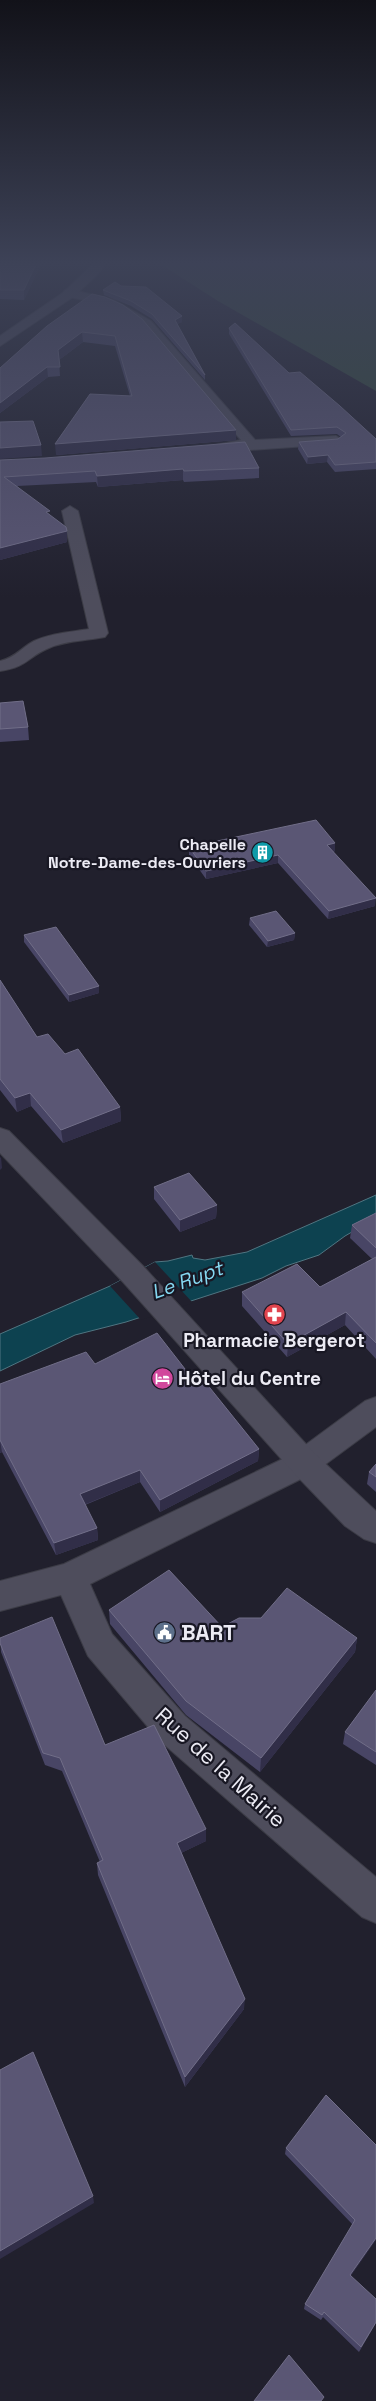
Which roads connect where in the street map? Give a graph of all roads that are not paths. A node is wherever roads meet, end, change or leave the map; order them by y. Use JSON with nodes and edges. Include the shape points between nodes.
{"nodes":[{"id":1,"x":192,"y":374,"type":"edge"},
{"id":2,"x":337,"y":440,"type":"edge"},
{"id":3,"x":247,"y":445,"type":"junction"},
{"id":4,"x":195,"y":451,"type":"edge"},
{"id":5,"x":70,"y":511,"type":"dead end"},
{"id":6,"x":0,"y":666,"type":"edge"},
{"id":7,"x":0,"y":1136,"type":"edge"},
{"id":8,"x":376,"y":1410,"type":"edge"},
{"id":9,"x":304,"y":1463,"type":"junction"},
{"id":10,"x":376,"y":1529,"type":"edge"},
{"id":11,"x":70,"y":1577,"type":"junction"},
{"id":12,"x":0,"y":1596,"type":"edge"},
{"id":13,"x":376,"y":1903,"type":"edge"}],
"edges":[{"from":1,"to":3,"type":"street","via":[[248,440]]},
{"from":2,"to":3,"type":"street"},
{"from":3,"to":4,"type":"street"},
{"from":5,"to":6,"type":"street","via":[[98,633],[47,642],[34,648],[18,663]]},
{"from":7,"to":9,"type":"street","via":[[133,1274]]},
{"from":8,"to":9,"type":"street"},
{"from":9,"to":10,"type":"street","via":[[356,1516]]},
{"from":9,"to":11,"type":"street"},
{"from":11,"to":12,"type":"street"},
{"from":11,"to":13,"type":"street","name":"Rue de la Mairie","via":[[100,1645],[172,1728]]}]}
